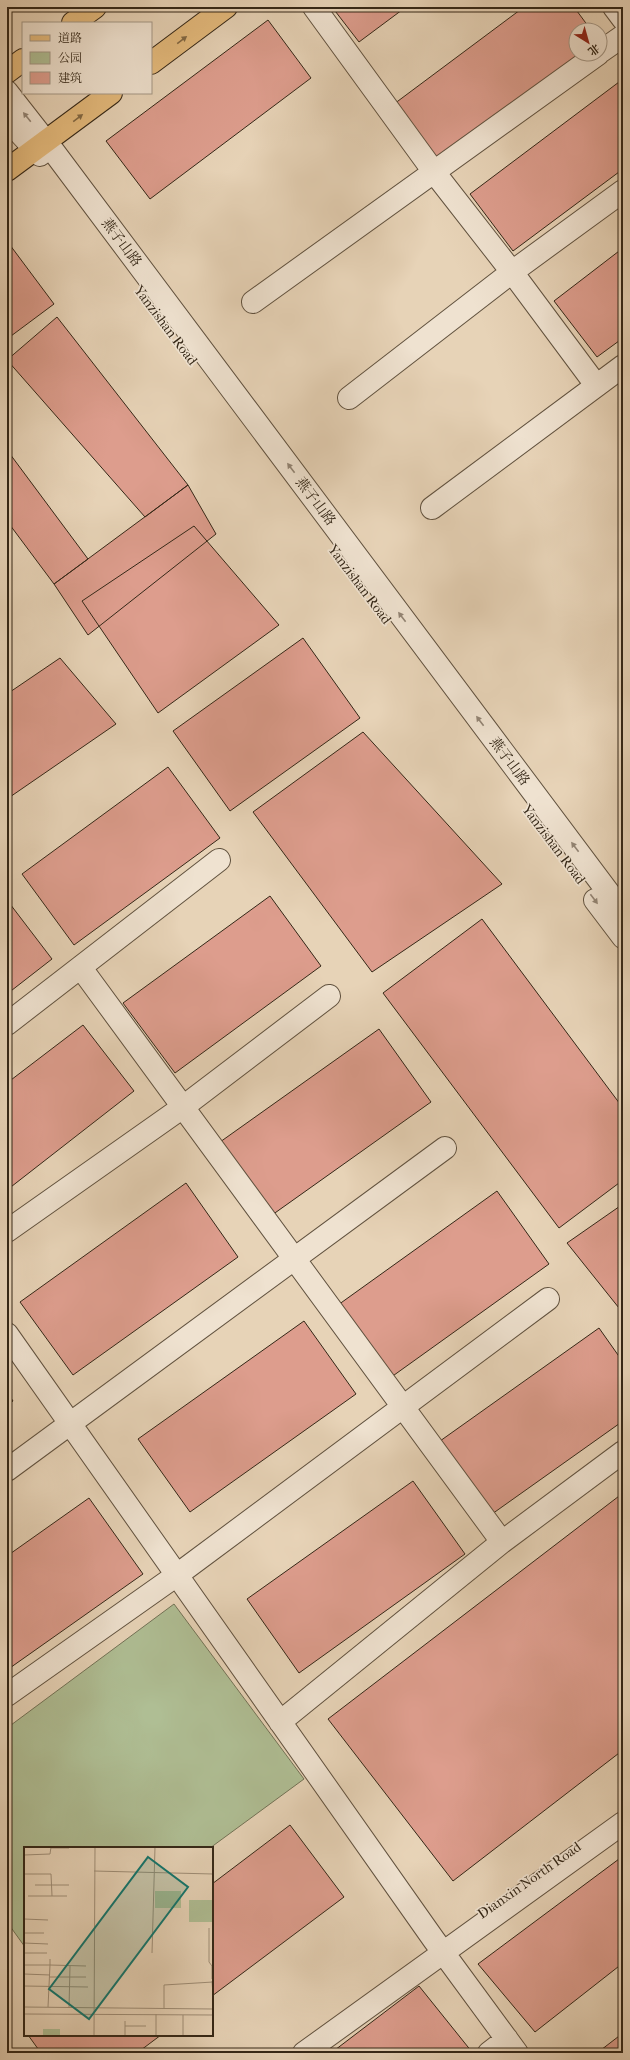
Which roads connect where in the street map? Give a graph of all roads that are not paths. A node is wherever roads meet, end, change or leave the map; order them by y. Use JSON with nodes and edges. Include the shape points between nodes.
{"nodes":[{"id":1,"x":94,"y":7,"type":"edge"},
{"id":2,"x":226,"y":7,"type":"edge"},
{"id":3,"x":314,"y":7,"type":"edge"},
{"id":4,"x":614,"y":7,"type":"edge"},
{"id":5,"x":623,"y":19,"type":"edge"},
{"id":6,"x":74,"y":22,"type":"edge"},
{"id":7,"x":623,"y":36,"type":"edge"},
{"id":8,"x":608,"y":47,"type":"edge"},
{"id":9,"x":22,"y":61,"type":"edge"},
{"id":10,"x":152,"y":62,"type":"edge"},
{"id":11,"x":587,"y":62,"type":"edge"},
{"id":12,"x":7,"y":72,"type":"edge"},
{"id":13,"x":7,"y":92,"type":"edge"},
{"id":14,"x":110,"y":94,"type":"edge"},
{"id":15,"x":7,"y":119,"type":"edge"},
{"id":16,"x":41,"y":145,"type":"junction"},
{"id":17,"x":7,"y":170,"type":"edge"},
{"id":18,"x":434,"y":172,"type":"junction"},
{"id":19,"x":623,"y":190,"type":"edge"},
{"id":20,"x":512,"y":272,"type":"junction"},
{"id":21,"x":253,"y":302,"type":"dead end"},
{"id":22,"x":623,"y":366,"type":"edge"},
{"id":23,"x":596,"y":385,"type":"junction"},
{"id":24,"x":349,"y":398,"type":"dead end"},
{"id":25,"x":432,"y":508,"type":"dead end"},
{"id":26,"x":219,"y":860,"type":"dead end"},
{"id":27,"x":623,"y":912,"type":"edge"},
{"id":28,"x":623,"y":937,"type":"edge"},
{"id":29,"x":81,"y":968,"type":"junction"},
{"id":30,"x":328,"y":996,"type":"dead end"},
{"id":31,"x":7,"y":1024,"type":"edge"},
{"id":32,"x":183,"y":1107,"type":"junction"},
{"id":33,"x":445,"y":1148,"type":"dead end"},
{"id":34,"x":7,"y":1231,"type":"edge"},
{"id":35,"x":295,"y":1260,"type":"junction"},
{"id":36,"x":548,"y":1299,"type":"dead end"},
{"id":37,"x":7,"y":1334,"type":"edge"},
{"id":38,"x":403,"y":1407,"type":"junction"},
{"id":39,"x":70,"y":1423,"type":"junction"},
{"id":40,"x":623,"y":1452,"type":"edge"},
{"id":41,"x":7,"y":1470,"type":"edge"},
{"id":42,"x":502,"y":1542,"type":"junction"},
{"id":43,"x":177,"y":1575,"type":"junction"},
{"id":44,"x":7,"y":1695,"type":"edge"},
{"id":45,"x":280,"y":1722,"type":"junction"},
{"id":46,"x":623,"y":1814,"type":"edge"},
{"id":47,"x":623,"y":1823,"type":"edge"},
{"id":48,"x":443,"y":1952,"type":"junction"},
{"id":49,"x":512,"y":2046,"type":"edge"},
{"id":50,"x":304,"y":2053,"type":"edge"},
{"id":51,"x":489,"y":2053,"type":"edge"}],
"edges":[{"from":1,"to":6,"type":"main road"},
{"from":10,"to":2,"type":"main road","one_way":true},
{"from":3,"to":18,"type":"street"},
{"from":4,"to":5,"type":"street"},
{"from":7,"to":8,"type":"street"},
{"from":9,"to":12,"type":"main road"},
{"from":11,"to":18,"type":"street"},
{"from":16,"to":13,"type":"street","name":"燕子山路","one_way":true},
{"from":16,"to":14,"type":"main road","one_way":true},
{"from":15,"to":16,"type":"street","name":"Yanzishan Road"},
{"from":16,"to":17,"type":"main road"},
{"from":27,"to":16,"type":"street","name":"燕子山路","one_way":true},
{"from":16,"to":28,"type":"street","name":"Yanzishan Road","one_way":true},
{"from":18,"to":20,"type":"street"},
{"from":18,"to":21,"type":"street"},
{"from":19,"to":20,"type":"street"},
{"from":20,"to":23,"type":"street"},
{"from":20,"to":24,"type":"street"},
{"from":22,"to":23,"type":"street"},
{"from":23,"to":25,"type":"street"},
{"from":26,"to":29,"type":"street"},
{"from":29,"to":31,"type":"street"},
{"from":29,"to":32,"type":"street"},
{"from":30,"to":32,"type":"street"},
{"from":32,"to":34,"type":"street"},
{"from":32,"to":35,"type":"street"},
{"from":33,"to":35,"type":"street"},
{"from":35,"to":38,"type":"street"},
{"from":35,"to":39,"type":"street"},
{"from":36,"to":38,"type":"street"},
{"from":37,"to":39,"type":"street"},
{"from":38,"to":42,"type":"street"},
{"from":38,"to":43,"type":"street"},
{"from":39,"to":41,"type":"street"},
{"from":39,"to":43,"type":"street"},
{"from":40,"to":42,"type":"street"},
{"from":42,"to":45,"type":"street"},
{"from":43,"to":44,"type":"street"},
{"from":43,"to":45,"type":"street"},
{"from":45,"to":48,"type":"street"},
{"from":46,"to":48,"type":"street","name":"Dianxin North Road","via":[[446,1940]]},
{"from":47,"to":48,"type":"street","name":"Dianxin North Road"},
{"from":48,"to":49,"type":"street"},
{"from":48,"to":50,"type":"street","name":"Dianxin North Road"},
{"from":49,"to":51,"type":"street"}]}
